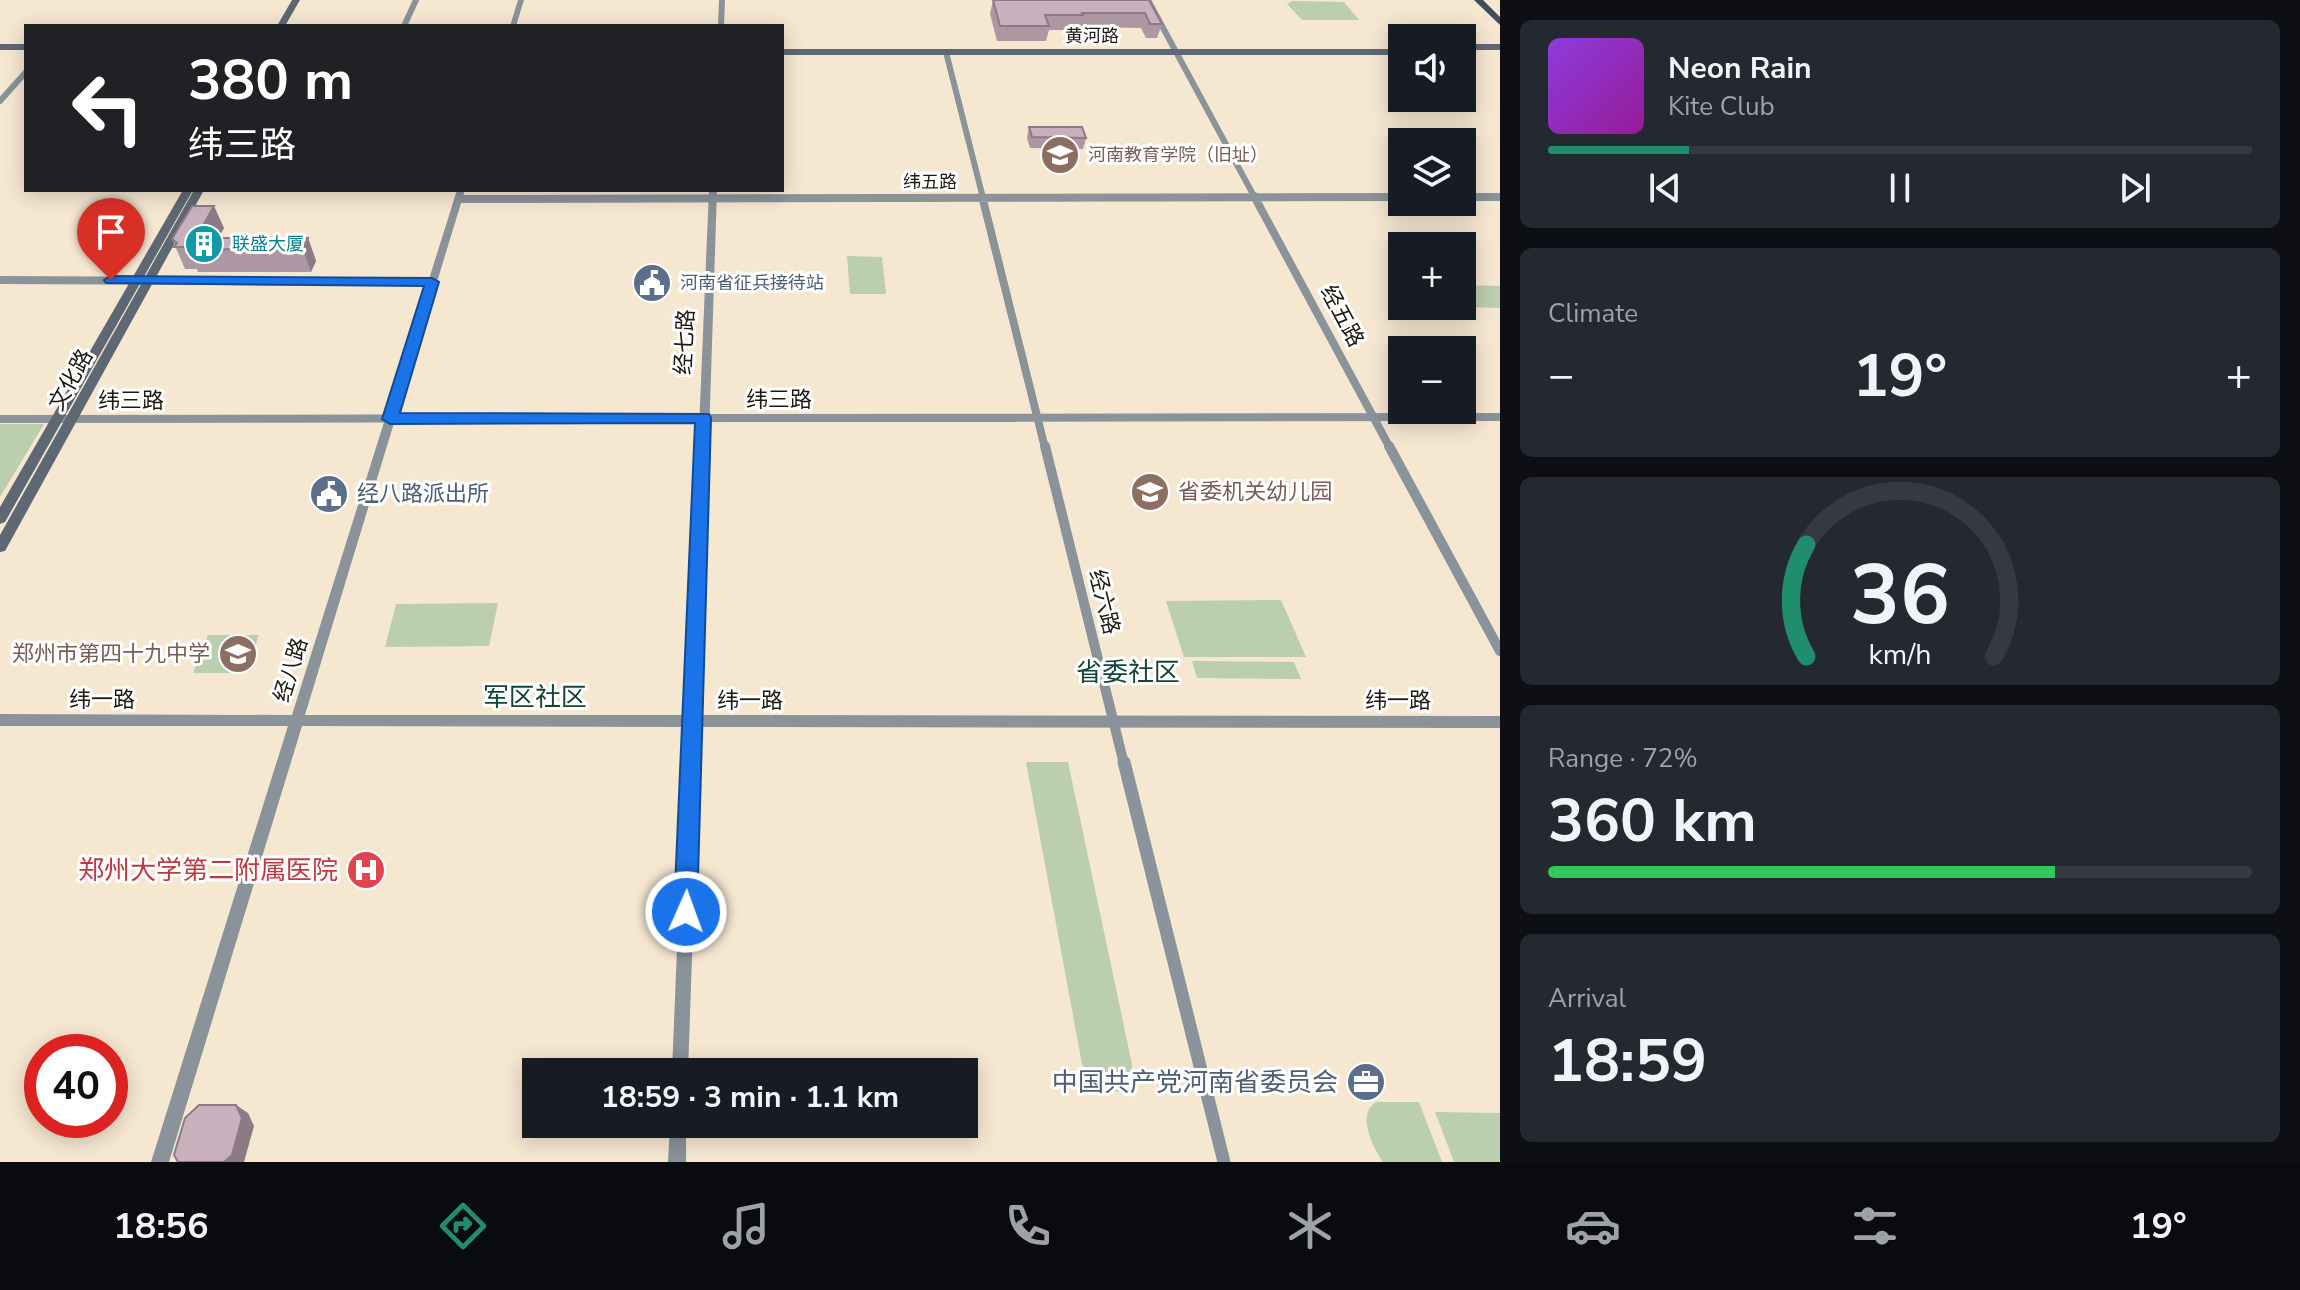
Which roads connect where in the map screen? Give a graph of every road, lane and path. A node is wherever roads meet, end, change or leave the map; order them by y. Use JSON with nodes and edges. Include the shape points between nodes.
{"nodes":[{"id":1,"x":296,"y":0,"type":"edge"},
{"id":2,"x":305,"y":0,"type":"edge"},
{"id":3,"x":416,"y":0,"type":"edge"},
{"id":4,"x":521,"y":0,"type":"edge"},
{"id":5,"x":722,"y":0,"type":"edge"},
{"id":6,"x":1148,"y":0,"type":"edge"},
{"id":7,"x":1478,"y":0,"type":"edge"},
{"id":8,"x":1490,"y":0,"type":"edge"},
{"id":9,"x":1500,"y":10,"type":"edge"},
{"id":10,"x":1500,"y":22,"type":"edge"},
{"id":11,"x":282,"y":24,"type":"edge"},
{"id":12,"x":291,"y":24,"type":"edge"},
{"id":13,"x":405,"y":24,"type":"edge"},
{"id":14,"x":514,"y":24,"type":"edge"},
{"id":15,"x":721,"y":24,"type":"edge"},
{"id":16,"x":0,"y":49,"type":"edge"},
{"id":17,"x":24,"y":49,"type":"edge"},
{"id":18,"x":1388,"y":49,"type":"edge"},
{"id":19,"x":1476,"y":49,"type":"edge"},
{"id":20,"x":1500,"y":49,"type":"edge"},
{"id":21,"x":784,"y":50,"type":"edge"},
{"id":22,"x":784,"y":50,"type":"edge"},
{"id":23,"x":1174,"y":50,"type":"junction"},
{"id":24,"x":946,"y":52,"type":"junction"},
{"id":25,"x":24,"y":74,"type":"edge"},
{"id":26,"x":0,"y":101,"type":"edge"},
{"id":27,"x":187,"y":192,"type":"edge"},
{"id":28,"x":198,"y":192,"type":"edge"},
{"id":29,"x":460,"y":194,"type":"edge"},
{"id":30,"x":713,"y":194,"type":"edge"},
{"id":31,"x":1388,"y":197,"type":"edge"},
{"id":32,"x":1476,"y":197,"type":"edge"},
{"id":33,"x":1500,"y":197,"type":"edge"},
{"id":34,"x":982,"y":198,"type":"junction"},
{"id":35,"x":1255,"y":198,"type":"junction"},
{"id":36,"x":0,"y":280,"type":"edge"},
{"id":37,"x":143,"y":281,"type":"junction"},
{"id":38,"x":432,"y":282,"type":"junction"},
{"id":39,"x":1500,"y":417,"type":"edge"},
{"id":40,"x":703,"y":418,"type":"junction"},
{"id":41,"x":1037,"y":418,"type":"junction"},
{"id":42,"x":1374,"y":418,"type":"junction"},
{"id":43,"x":0,"y":419,"type":"edge"},
{"id":44,"x":65,"y":419,"type":"junction"},
{"id":45,"x":390,"y":419,"type":"junction"},
{"id":46,"x":0,"y":519,"type":"edge"},
{"id":47,"x":0,"y":547,"type":"edge"},
{"id":48,"x":1500,"y":651,"type":"edge"},
{"id":49,"x":0,"y":720,"type":"edge"},
{"id":50,"x":297,"y":720,"type":"junction"},
{"id":51,"x":692,"y":721,"type":"junction"},
{"id":52,"x":1114,"y":721,"type":"junction"},
{"id":53,"x":1500,"y":722,"type":"edge"},
{"id":54,"x":680,"y":1058,"type":"edge"},
{"id":55,"x":678,"y":1138,"type":"edge"},
{"id":56,"x":160,"y":1162,"type":"edge"},
{"id":57,"x":677,"y":1162,"type":"edge"},
{"id":58,"x":1224,"y":1162,"type":"edge"}],
"edges":[{"from":1,"to":11,"type":"main road"},
{"from":2,"to":12,"type":"main road"},
{"from":3,"to":13,"type":"street"},
{"from":4,"to":14,"type":"street"},
{"from":5,"to":15,"type":"street"},
{"from":6,"to":23,"type":"street","name":"经五路"},
{"from":7,"to":10,"type":"main road"},
{"from":8,"to":9,"type":"main road"},
{"from":16,"to":17,"type":"main road"},
{"from":18,"to":23,"type":"main road","name":"黄河路"},
{"from":19,"to":20,"type":"main road"},
{"from":21,"to":23,"type":"main road","name":"黄河路"},
{"from":22,"to":24,"type":"main road","name":"黄河路"},
{"from":23,"to":24,"type":"main road","name":"黄河路"},
{"from":23,"to":35,"type":"street","name":"经五路"},
{"from":24,"to":34,"type":"street","name":"经六路"},
{"from":25,"to":26,"type":"street"},
{"from":27,"to":37,"type":"main road","name":"文化路"},
{"from":28,"to":37,"type":"main road","name":"文化路"},
{"from":29,"to":30,"type":"street","name":"纬五路"},
{"from":29,"to":38,"type":"street","name":"经八路"},
{"from":30,"to":34,"type":"street","name":"纬五路"},
{"from":30,"to":40,"type":"street","name":"经七路"},
{"from":31,"to":35,"type":"street","name":"纬五路"},
{"from":32,"to":33,"type":"street"},
{"from":34,"to":35,"type":"street","name":"纬五路"},
{"from":34,"to":41,"type":"street","name":"经六路"},
{"from":35,"to":42,"type":"street","name":"经五路"},
{"from":36,"to":37,"type":"street"},
{"from":37,"to":38,"type":"street"},
{"from":37,"to":44,"type":"main road","name":"文化路"},
{"from":38,"to":45,"type":"street","name":"经八路"},
{"from":39,"to":42,"type":"street","name":"纬三路"},
{"from":40,"to":41,"type":"street","name":"纬三路"},
{"from":40,"to":45,"type":"street","name":"纬三路"},
{"from":40,"to":51,"type":"street","name":"经七路"},
{"from":41,"to":42,"type":"street","name":"纬三路"},
{"from":41,"to":52,"type":"street","name":"经六路"},
{"from":42,"to":48,"type":"street","name":"经五路"},
{"from":43,"to":44,"type":"street","name":"纬三路"},
{"from":44,"to":45,"type":"street","name":"纬三路"},
{"from":44,"to":46,"type":"main road","name":"文化路"},
{"from":44,"to":47,"type":"main road","name":"文化路"},
{"from":45,"to":50,"type":"street","name":"经八路"},
{"from":49,"to":50,"type":"street","name":"纬一路"},
{"from":50,"to":51,"type":"street","name":"纬一路"},
{"from":50,"to":56,"type":"street","name":"经八路"},
{"from":51,"to":52,"type":"street","name":"纬一路"},
{"from":51,"to":54,"type":"street","name":"经七路"},
{"from":52,"to":53,"type":"street","name":"纬一路"},
{"from":52,"to":58,"type":"street","name":"经六路"},
{"from":55,"to":57,"type":"street"}]}
